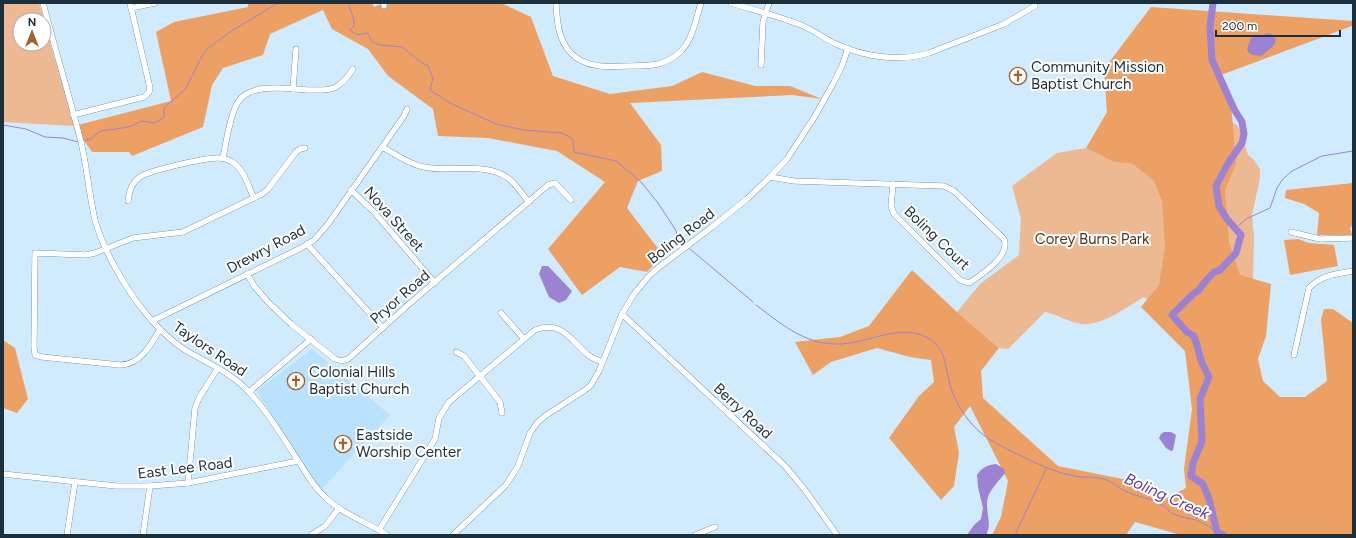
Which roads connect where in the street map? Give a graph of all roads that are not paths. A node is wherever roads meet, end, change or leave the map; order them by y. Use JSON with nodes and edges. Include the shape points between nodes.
{"nodes":[{"id":1,"x":43,"y":3,"type":"edge"},
{"id":2,"x":155,"y":3,"type":"edge"},
{"id":3,"x":556,"y":3,"type":"edge"},
{"id":4,"x":701,"y":3,"type":"edge"},
{"id":5,"x":730,"y":3,"type":"edge"},
{"id":6,"x":769,"y":3,"type":"edge"},
{"id":7,"x":131,"y":6,"type":"edge"},
{"id":8,"x":1035,"y":6,"type":"dead end"},
{"id":9,"x":766,"y":13,"type":"junction"},
{"id":10,"x":848,"y":48,"type":"junction"},
{"id":11,"x":296,"y":49,"type":"dead end"},
{"id":12,"x":761,"y":65,"type":"dead end"},
{"id":13,"x":353,"y":69,"type":"dead end"},
{"id":14,"x":293,"y":89,"type":"junction"},
{"id":15,"x":407,"y":110,"type":"dead end"},
{"id":16,"x":73,"y":115,"type":"junction"},
{"id":17,"x":382,"y":147,"type":"junction"},
{"id":18,"x":305,"y":148,"type":"dead end"},
{"id":19,"x":223,"y":158,"type":"junction"},
{"id":20,"x":770,"y":177,"type":"junction"},
{"id":21,"x":893,"y":184,"type":"junction"},
{"id":22,"x":352,"y":190,"type":"junction"},
{"id":23,"x":254,"y":198,"type":"junction"},
{"id":24,"x":571,"y":200,"type":"dead end"},
{"id":25,"x":128,"y":201,"type":"dead end"},
{"id":26,"x":529,"y":202,"type":"junction"},
{"id":27,"x":1291,"y":232,"type":"dead end"},
{"id":28,"x":1353,"y":238,"type":"edge"},
{"id":29,"x":307,"y":244,"type":"junction"},
{"id":30,"x":107,"y":248,"type":"junction"},
{"id":31,"x":1353,"y":271,"type":"edge"},
{"id":32,"x":247,"y":274,"type":"junction"},
{"id":33,"x":435,"y":283,"type":"junction"},
{"id":34,"x":501,"y":313,"type":"dead end"},
{"id":35,"x":622,"y":314,"type":"junction"},
{"id":36,"x":152,"y":321,"type":"junction"},
{"id":37,"x":383,"y":328,"type":"junction"},
{"id":38,"x":160,"y":329,"type":"junction"},
{"id":39,"x":311,"y":339,"type":"junction"},
{"id":40,"x":524,"y":339,"type":"junction"},
{"id":41,"x":456,"y":352,"type":"dead end"},
{"id":42,"x":1294,"y":355,"type":"dead end"},
{"id":43,"x":602,"y":362,"type":"junction"},
{"id":44,"x":218,"y":368,"type":"junction"},
{"id":45,"x":480,"y":376,"type":"junction"},
{"id":46,"x":249,"y":392,"type":"junction"},
{"id":47,"x":502,"y":413,"type":"dead end"},
{"id":48,"x":298,"y":461,"type":"junction"},
{"id":49,"x":3,"y":474,"type":"edge"},
{"id":50,"x":75,"y":482,"type":"junction"},
{"id":51,"x":188,"y":482,"type":"junction"},
{"id":52,"x":150,"y":486,"type":"junction"},
{"id":53,"x":339,"y":508,"type":"junction"},
{"id":54,"x":715,"y":527,"type":"dead end"},
{"id":55,"x":379,"y":530,"type":"junction"},
{"id":56,"x":67,"y":535,"type":"edge"},
{"id":57,"x":143,"y":535,"type":"edge"},
{"id":58,"x":311,"y":535,"type":"edge"},
{"id":59,"x":387,"y":535,"type":"edge"},
{"id":60,"x":453,"y":535,"type":"edge"},
{"id":61,"x":695,"y":535,"type":"edge"},
{"id":62,"x":837,"y":535,"type":"edge"}],
"edges":[{"from":1,"to":16,"type":"street","name":"Taylors Road"},
{"from":2,"to":7,"type":"street"},
{"from":3,"to":4,"type":"street","via":[[560,33],[570,52],[591,64],[618,67],[651,65],[674,57],[690,38]]},
{"from":5,"to":9,"type":"street"},
{"from":6,"to":9,"type":"street"},
{"from":7,"to":16,"type":"street","via":[[149,92],[144,97]]},
{"from":8,"to":10,"type":"street","via":[[1004,24],[924,55],[900,58]]},
{"from":9,"to":10,"type":"street"},
{"from":9,"to":12,"type":"street","via":[[761,40]]},
{"from":10,"to":20,"type":"street","name":"Boling Road","via":[[842,66],[814,116],[789,156]]},
{"from":11,"to":14,"type":"street"},
{"from":13,"to":14,"type":"street","via":[[340,85],[332,89]]},
{"from":14,"to":19,"type":"street","via":[[256,89],[242,96],[234,110]]},
{"from":15,"to":17,"type":"street","name":"Drewry Road"},
{"from":16,"to":30,"type":"street","name":"Taylors Road","via":[[96,221]]},
{"from":17,"to":22,"type":"street","name":"Drewry Road"},
{"from":17,"to":26,"type":"street","via":[[423,167],[498,172],[511,180]]},
{"from":18,"to":23,"type":"street","via":[[296,152],[268,189]]},
{"from":19,"to":23,"type":"street","via":[[232,161],[239,169]]},
{"from":19,"to":25,"type":"street","via":[[200,160],[146,174],[133,184]]},
{"from":20,"to":21,"type":"street","name":"Boling Court","via":[[794,181]]},
{"from":20,"to":35,"type":"street","name":"Boling Road","via":[[726,216],[654,272],[634,294]]},
{"from":21,"to":21,"type":"street","name":"Boling Court","via":[[891,206],[894,214],[960,280],[969,282],[978,277],[1002,254],[1005,248],[1004,240],[952,190],[940,186]]},
{"from":22,"to":29,"type":"street","name":"Drewry Road","via":[[328,224]]},
{"from":22,"to":33,"type":"street","name":"Nova Street"},
{"from":23,"to":30,"type":"street","via":[[183,232],[133,238]]},
{"from":24,"to":26,"type":"street","name":"Pryor Road","via":[[554,182]]},
{"from":26,"to":33,"type":"street","name":"Pryor Road"},
{"from":27,"to":28,"type":"street","via":[[1320,240]]},
{"from":29,"to":32,"type":"street","name":"Drewry Road"},
{"from":29,"to":37,"type":"street"},
{"from":30,"to":36,"type":"street","name":"Taylors Road","via":[[130,291]]},
{"from":30,"to":38,"type":"street","via":[[86,255],[35,253],[35,355],[128,364],[136,361],[144,353]]},
{"from":31,"to":42,"type":"street","via":[[1322,277],[1308,288]]},
{"from":32,"to":36,"type":"street","name":"Drewry Road"},
{"from":32,"to":39,"type":"street","name":"Pryor Road","via":[[268,302]]},
{"from":33,"to":37,"type":"street","name":"Pryor Road"},
{"from":34,"to":40,"type":"street"},
{"from":35,"to":43,"type":"street","name":"Boling Road"},
{"from":35,"to":62,"type":"street","name":"Berry Road","via":[[785,466]]},
{"from":36,"to":38,"type":"street","name":"Taylors Road"},
{"from":37,"to":39,"type":"street","name":"Pryor Road","via":[[344,361],[335,359]]},
{"from":38,"to":44,"type":"street","name":"Taylors Road","via":[[183,348]]},
{"from":39,"to":46,"type":"street"},
{"from":40,"to":43,"type":"street","via":[[535,330],[555,327],[589,356]]},
{"from":40,"to":45,"type":"street"},
{"from":41,"to":45,"type":"street","via":[[464,356]]},
{"from":43,"to":60,"type":"street","name":"Boling Road","via":[[588,388],[537,423],[530,433],[518,466],[506,485]]},
{"from":44,"to":46,"type":"street","name":"Taylors Road","via":[[236,379]]},
{"from":44,"to":51,"type":"street","via":[[195,408]]},
{"from":45,"to":47,"type":"street","via":[[500,402]]},
{"from":45,"to":55,"type":"street","via":[[449,402],[443,411],[435,439]]},
{"from":46,"to":48,"type":"street","name":"Taylors Road"},
{"from":48,"to":51,"type":"street","name":"East Lee Road"},
{"from":48,"to":53,"type":"street","name":"Taylors Road","via":[[319,492]]},
{"from":49,"to":50,"type":"street","name":"East Lee Road"},
{"from":50,"to":52,"type":"street","name":"East Lee Road"},
{"from":50,"to":56,"type":"street"},
{"from":51,"to":52,"type":"street","name":"East Lee Road"},
{"from":52,"to":57,"type":"street"},
{"from":53,"to":55,"type":"street","name":"Taylors Road"},
{"from":53,"to":58,"type":"street","via":[[325,526]]},
{"from":54,"to":61,"type":"street"},
{"from":55,"to":59,"type":"street","name":"Taylors Road"}]}
